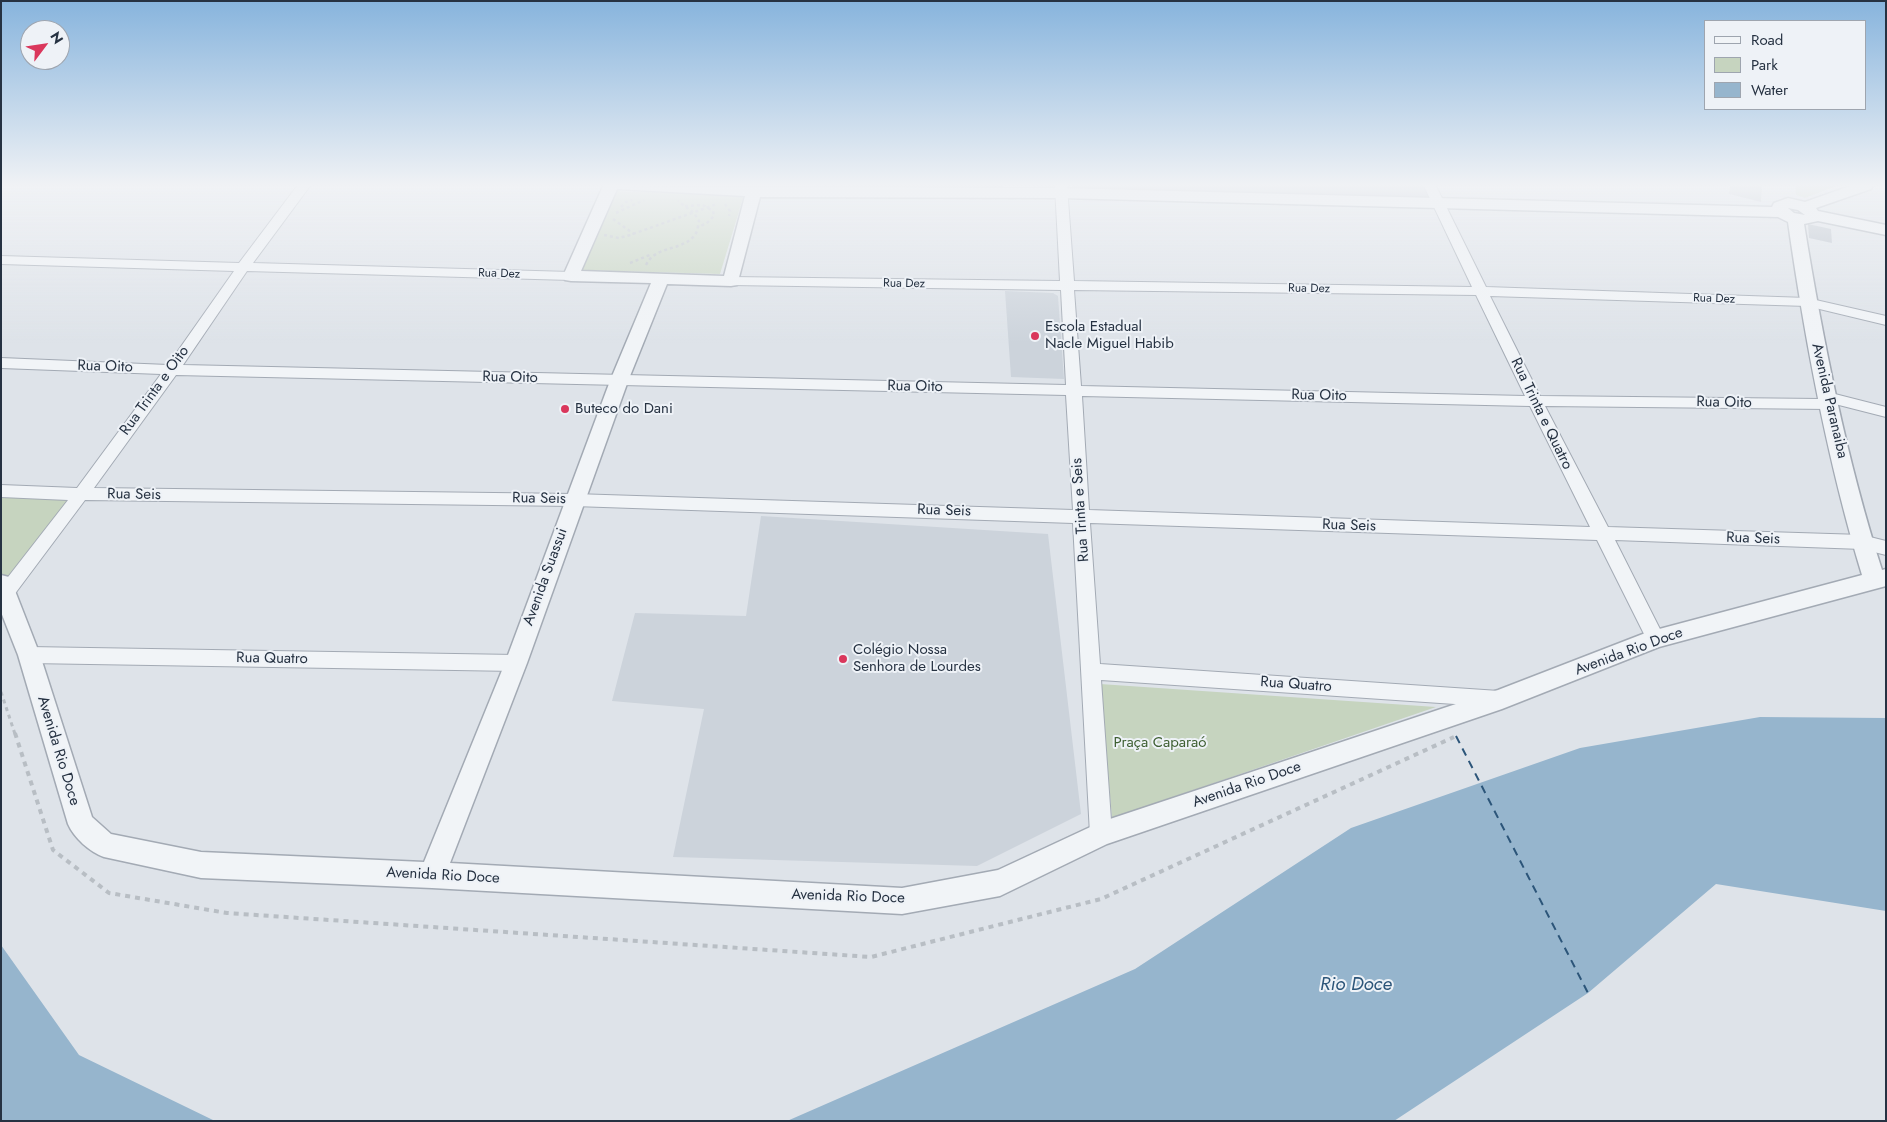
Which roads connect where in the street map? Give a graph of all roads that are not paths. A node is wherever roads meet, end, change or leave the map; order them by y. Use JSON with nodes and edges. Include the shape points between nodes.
{"nodes":[{"id":1,"x":265,"y":238,"type":"edge"},
{"id":2,"x":588,"y":238,"type":"edge"},
{"id":3,"x":742,"y":238,"type":"edge"},
{"id":4,"x":1064,"y":238,"type":"edge"},
{"id":5,"x":1456,"y":238,"type":"edge"},
{"id":6,"x":1800,"y":238,"type":"edge"},
{"id":7,"x":1,"y":260,"type":"edge"},
{"id":8,"x":243,"y":267,"type":"junction"},
{"id":9,"x":653,"y":273,"type":"junction"},
{"id":10,"x":571,"y":276,"type":"junction"},
{"id":11,"x":731,"y":281,"type":"junction"},
{"id":12,"x":1067,"y":287,"type":"junction"},
{"id":13,"x":1481,"y":291,"type":"junction"},
{"id":14,"x":1807,"y":302,"type":"junction"},
{"id":15,"x":1886,"y":320,"type":"edge"},
{"id":16,"x":1,"y":364,"type":"edge"},
{"id":17,"x":172,"y":370,"type":"junction"},
{"id":18,"x":619,"y":381,"type":"junction"},
{"id":19,"x":1072,"y":391,"type":"junction"},
{"id":20,"x":1535,"y":401,"type":"junction"},
{"id":21,"x":1827,"y":401,"type":"junction"},
{"id":22,"x":1886,"y":412,"type":"edge"},
{"id":23,"x":1,"y":491,"type":"edge"},
{"id":24,"x":81,"y":494,"type":"junction"},
{"id":25,"x":574,"y":500,"type":"junction"},
{"id":26,"x":1082,"y":516,"type":"junction"},
{"id":27,"x":1602,"y":535,"type":"junction"},
{"id":28,"x":1862,"y":542,"type":"junction"},
{"id":29,"x":1886,"y":548,"type":"edge"},
{"id":30,"x":1880,"y":578,"type":"edge"},
{"id":31,"x":3,"y":588,"type":"edge"},
{"id":32,"x":1656,"y":639,"type":"junction"},
{"id":33,"x":29,"y":655,"type":"junction"},
{"id":34,"x":516,"y":663,"type":"junction"},
{"id":35,"x":1090,"y":671,"type":"junction"},
{"id":36,"x":1502,"y":699,"type":"junction"},
{"id":37,"x":1101,"y":834,"type":"junction"},
{"id":38,"x":432,"y":875,"type":"junction"}],
"edges":[{"from":1,"to":8,"type":"street","name":"Rua Trinta e Oito"},
{"from":2,"to":10,"type":"street"},
{"from":3,"to":11,"type":"street"},
{"from":4,"to":12,"type":"street","name":"Rua Trinta e Seis"},
{"from":5,"to":13,"type":"street","name":"Rua Trinta e Quatro"},
{"from":6,"to":14,"type":"street","name":"Avenida Paranaiba"},
{"from":7,"to":8,"type":"street","name":"Rua Dez"},
{"from":8,"to":10,"type":"street","name":"Rua Dez"},
{"from":8,"to":17,"type":"street","name":"Rua Trinta e Oito"},
{"from":9,"to":10,"type":"street","name":"Rua Dez"},
{"from":9,"to":11,"type":"street","name":"Rua Dez"},
{"from":9,"to":18,"type":"street","name":"Avenida Suassui"},
{"from":11,"to":12,"type":"street","name":"Rua Dez"},
{"from":12,"to":13,"type":"street","name":"Rua Dez"},
{"from":12,"to":19,"type":"street","name":"Rua Trinta e Seis"},
{"from":13,"to":14,"type":"street","name":"Rua Dez"},
{"from":13,"to":20,"type":"street","name":"Rua Trinta e Quatro"},
{"from":14,"to":15,"type":"street","name":"Rua Dez"},
{"from":14,"to":21,"type":"street","name":"Avenida Paranaiba"},
{"from":16,"to":17,"type":"street","name":"Rua Oito"},
{"from":17,"to":18,"type":"street","name":"Rua Oito"},
{"from":17,"to":24,"type":"street","name":"Rua Trinta e Oito"},
{"from":18,"to":19,"type":"street","name":"Rua Oito"},
{"from":18,"to":25,"type":"street","name":"Avenida Suassui"},
{"from":19,"to":20,"type":"street","name":"Rua Oito"},
{"from":19,"to":26,"type":"street","name":"Rua Trinta e Seis"},
{"from":20,"to":21,"type":"street","name":"Rua Oito"},
{"from":20,"to":27,"type":"street","name":"Rua Trinta e Quatro"},
{"from":21,"to":22,"type":"street","name":"Rua Oito"},
{"from":21,"to":28,"type":"street","name":"Avenida Paranaiba"},
{"from":23,"to":24,"type":"street","name":"Rua Seis"},
{"from":24,"to":25,"type":"street","name":"Rua Seis"},
{"from":24,"to":31,"type":"street","name":"Rua Trinta e Oito"},
{"from":25,"to":26,"type":"street","name":"Rua Seis"},
{"from":25,"to":34,"type":"street","name":"Avenida Suassui"},
{"from":26,"to":27,"type":"street","name":"Rua Seis"},
{"from":26,"to":35,"type":"street","name":"Rua Trinta e Seis"},
{"from":27,"to":28,"type":"street","name":"Rua Seis"},
{"from":27,"to":32,"type":"street","name":"Rua Trinta e Quatro"},
{"from":28,"to":29,"type":"street","name":"Rua Seis"},
{"from":28,"to":30,"type":"street","name":"Avenida Paranaiba"},
{"from":30,"to":32,"type":"street","name":"Avenida Rio Doce"},
{"from":31,"to":33,"type":"street","name":"Avenida Rio Doce"},
{"from":32,"to":36,"type":"street","name":"Avenida Rio Doce"},
{"from":33,"to":34,"type":"street","name":"Rua Quatro"},
{"from":33,"to":38,"type":"street","name":"Avenida Rio Doce","via":[[81,824],[104,845],[201,865]]},
{"from":34,"to":38,"type":"street","name":"Avenida Suassui"},
{"from":35,"to":36,"type":"street","name":"Rua Quatro"},
{"from":35,"to":37,"type":"street","name":"Rua Trinta e Seis"},
{"from":36,"to":37,"type":"street","name":"Avenida Rio Doce"},
{"from":37,"to":38,"type":"street","name":"Avenida Rio Doce","via":[[1000,883],[902,901]]}]}
